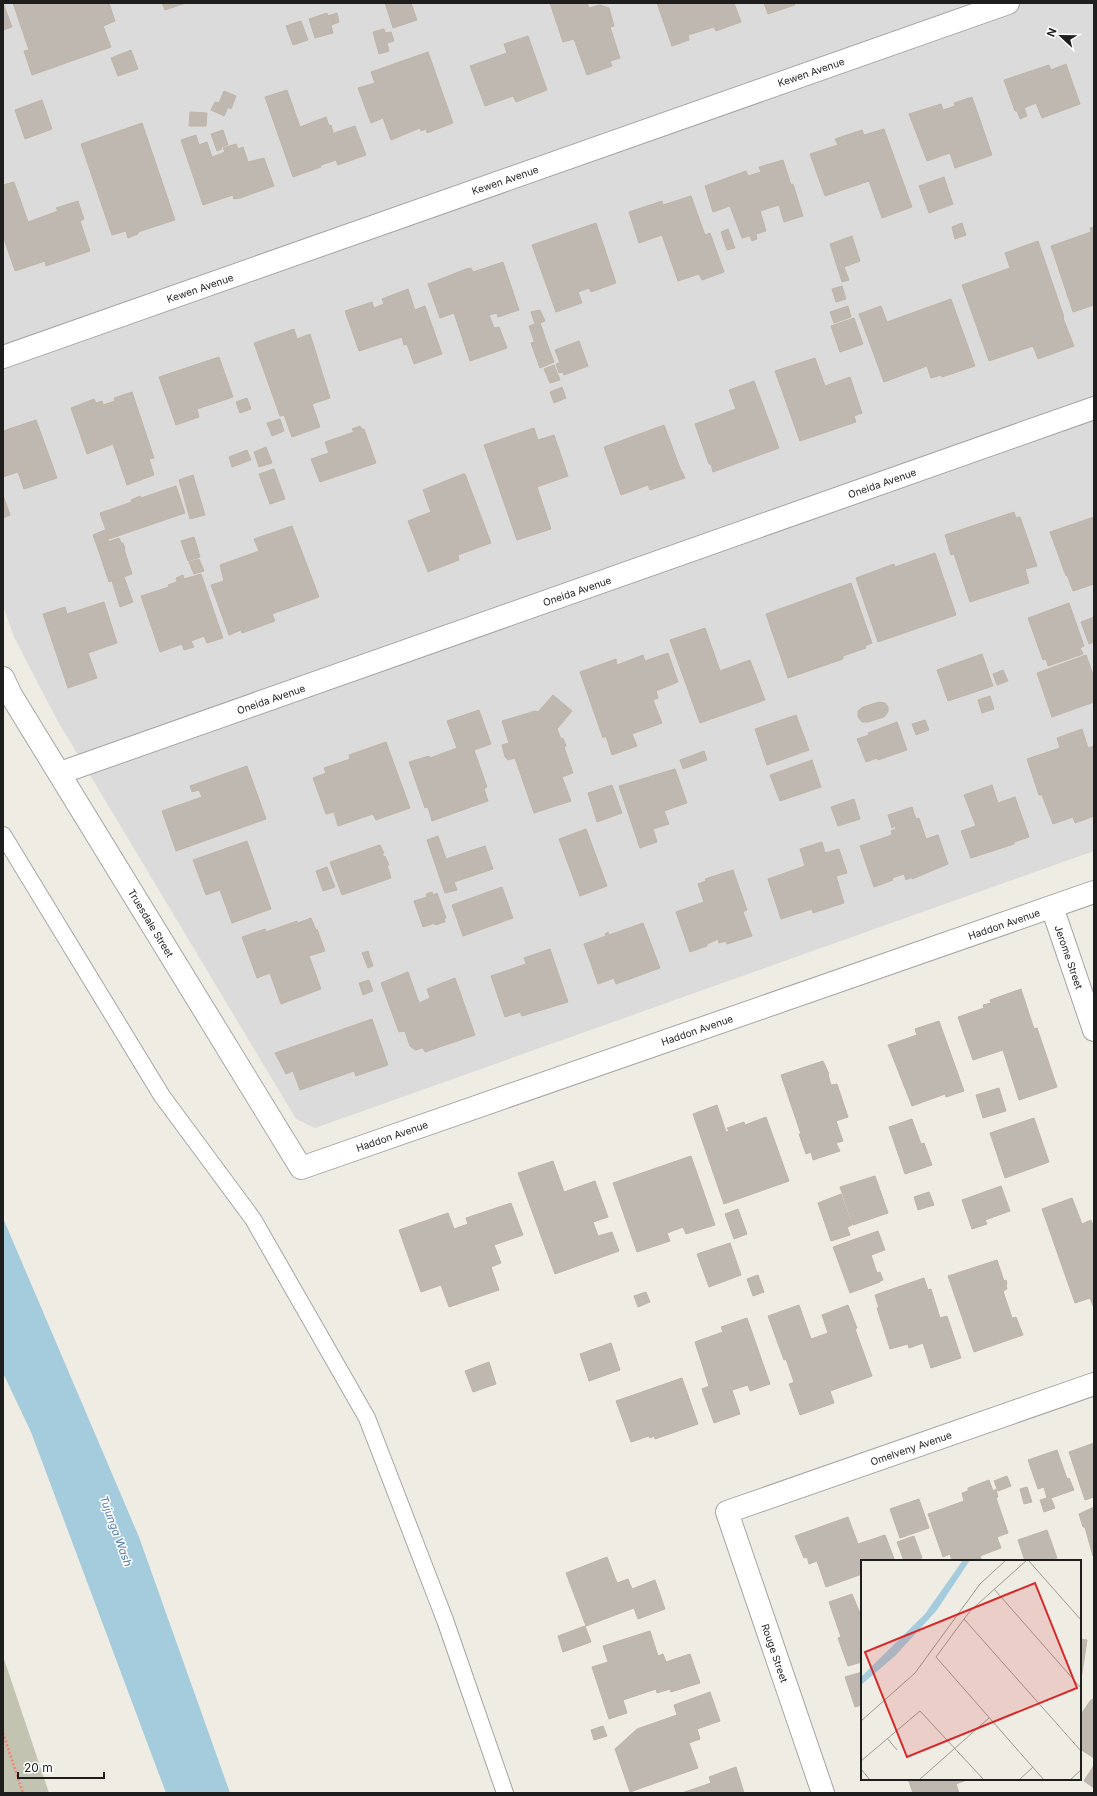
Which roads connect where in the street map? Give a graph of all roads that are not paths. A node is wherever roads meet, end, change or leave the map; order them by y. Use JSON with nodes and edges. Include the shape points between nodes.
{"nodes":[{"id":1,"x":1008,"y":3,"type":"edge"},
{"id":2,"x":3,"y":357,"type":"edge"},
{"id":3,"x":1094,"y":408,"type":"edge"},
{"id":4,"x":3,"y":678,"type":"edge"},
{"id":5,"x":60,"y":773,"type":"junction"},
{"id":6,"x":3,"y":835,"type":"edge"},
{"id":7,"x":1094,"y":892,"type":"edge"},
{"id":8,"x":1052,"y":907,"type":"junction"},
{"id":9,"x":1094,"y":1030,"type":"edge"},
{"id":10,"x":301,"y":1168,"type":"joint"},
{"id":11,"x":1094,"y":1384,"type":"edge"},
{"id":12,"x":727,"y":1512,"type":"joint"},
{"id":13,"x":505,"y":1793,"type":"edge"},
{"id":14,"x":823,"y":1793,"type":"edge"}],
"edges":[{"from":1,"to":2,"type":"street","name":"Kewen Avenue"},
{"from":3,"to":5,"type":"street","name":"Oneida Avenue"},
{"from":4,"to":5,"type":"street","name":"Truesdale Street"},
{"from":5,"to":10,"type":"street","name":"Truesdale Street"},
{"from":6,"to":13,"type":"lane","via":[[162,1096],[253,1218],[367,1418],[445,1620]]},
{"from":7,"to":8,"type":"street","name":"Haddon Avenue"},
{"from":8,"to":9,"type":"street","name":"Jerome Street"},
{"from":8,"to":10,"type":"street","name":"Haddon Avenue"},
{"from":11,"to":12,"type":"street","name":"Omelveny Avenue"},
{"from":12,"to":14,"type":"street","name":"Rouge Street"}]}
